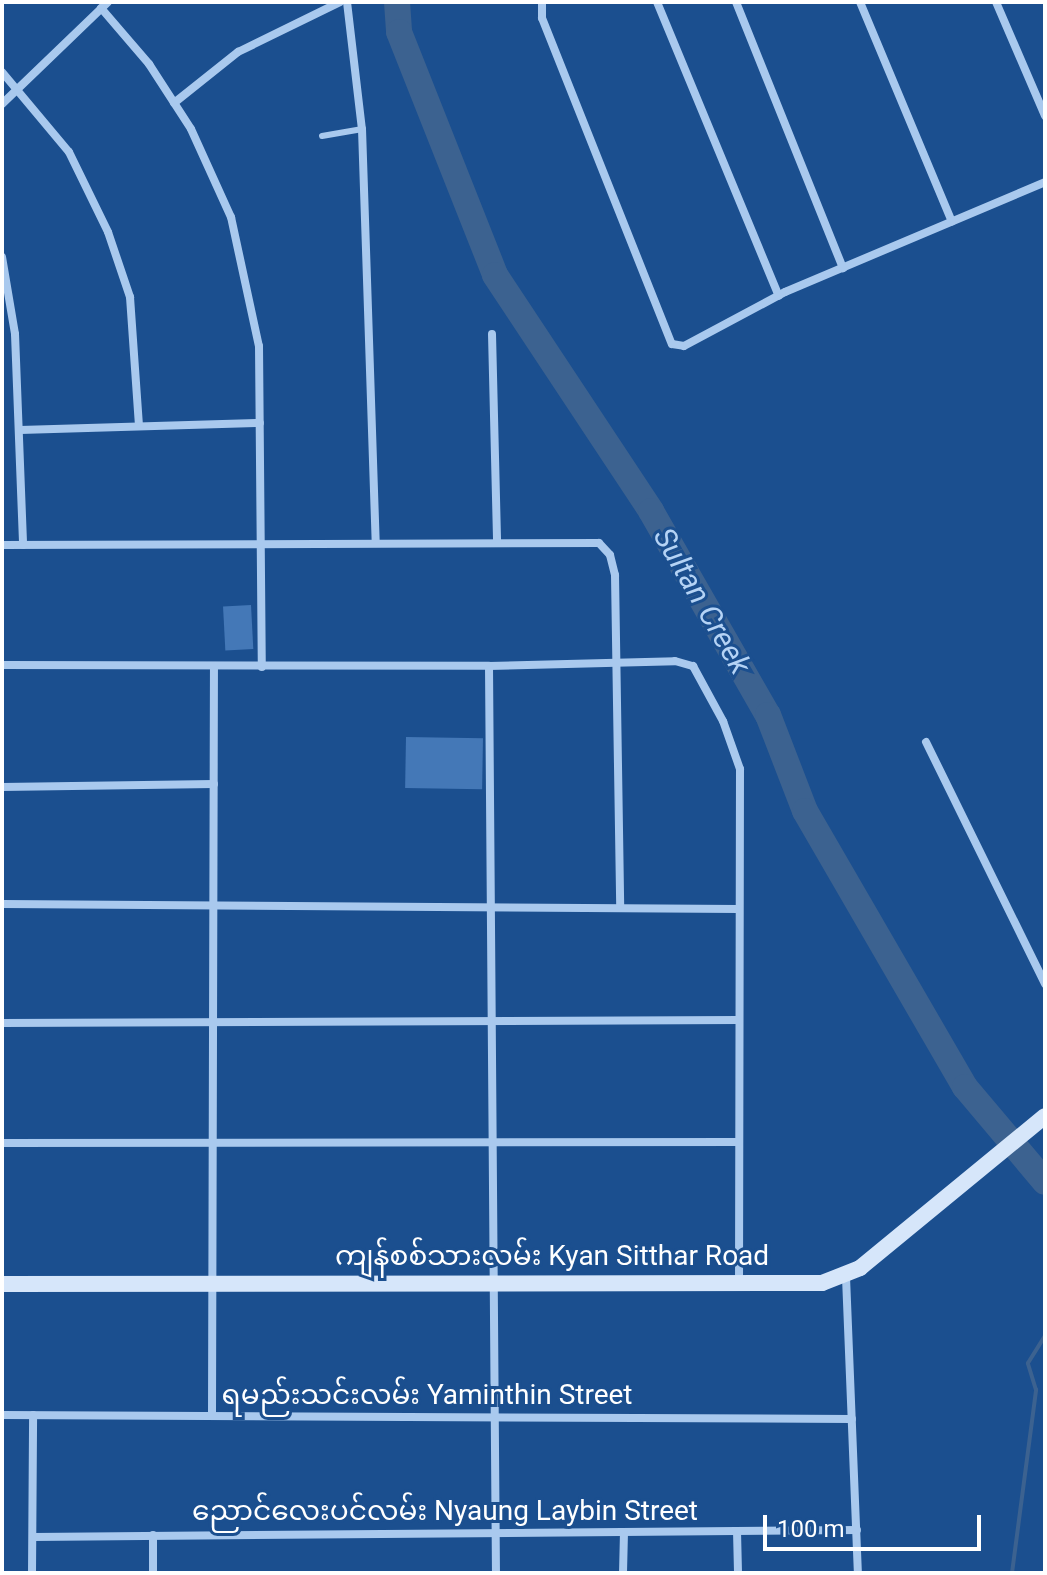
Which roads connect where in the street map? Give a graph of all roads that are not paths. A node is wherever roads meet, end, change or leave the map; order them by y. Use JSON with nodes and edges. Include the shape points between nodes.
{"nodes":[{"id":1,"x":340,"y":2,"type":"edge"},
{"id":2,"x":347,"y":2,"type":"edge"},
{"id":3,"x":542,"y":2,"type":"edge"},
{"id":4,"x":657,"y":2,"type":"edge"},
{"id":5,"x":736,"y":2,"type":"edge"},
{"id":6,"x":860,"y":2,"type":"edge"},
{"id":7,"x":996,"y":2,"type":"edge"},
{"id":8,"x":104,"y":5,"type":"edge"},
{"id":9,"x":2,"y":72,"type":"edge"},
{"id":10,"x":18,"y":88,"type":"junction"},
{"id":11,"x":174,"y":103,"type":"junction"},
{"id":12,"x":2,"y":104,"type":"edge"},
{"id":13,"x":1045,"y":116,"type":"edge"},
{"id":14,"x":362,"y":129,"type":"junction"},
{"id":15,"x":322,"y":136,"type":"dead end"},
{"id":16,"x":1045,"y":182,"type":"edge"},
{"id":17,"x":952,"y":222,"type":"junction"},
{"id":18,"x":2,"y":257,"type":"edge"},
{"id":19,"x":843,"y":268,"type":"junction"},
{"id":20,"x":779,"y":296,"type":"junction"},
{"id":21,"x":492,"y":334,"type":"dead end"},
{"id":22,"x":260,"y":423,"type":"junction"},
{"id":23,"x":139,"y":425,"type":"junction"},
{"id":24,"x":20,"y":430,"type":"junction"},
{"id":25,"x":497,"y":540,"type":"junction"},
{"id":26,"x":261,"y":541,"type":"junction"},
{"id":27,"x":376,"y":541,"type":"junction"},
{"id":28,"x":2,"y":545,"type":"edge"},
{"id":29,"x":23,"y":545,"type":"junction"},
{"id":30,"x":616,"y":664,"type":"junction"},
{"id":31,"x":2,"y":665,"type":"edge"},
{"id":32,"x":489,"y":666,"type":"junction"},
{"id":33,"x":214,"y":667,"type":"junction"},
{"id":34,"x":262,"y":667,"type":"junction"},
{"id":35,"x":926,"y":742,"type":"dead end"},
{"id":36,"x":214,"y":784,"type":"junction"},
{"id":37,"x":2,"y":787,"type":"edge"},
{"id":38,"x":2,"y":904,"type":"edge"},
{"id":39,"x":214,"y":906,"type":"junction"},
{"id":40,"x":491,"y":907,"type":"junction"},
{"id":41,"x":620,"y":908,"type":"junction"},
{"id":42,"x":739,"y":909,"type":"junction"},
{"id":43,"x":1045,"y":984,"type":"edge"},
{"id":44,"x":739,"y":1020,"type":"junction"},
{"id":45,"x":493,"y":1021,"type":"junction"},
{"id":46,"x":213,"y":1022,"type":"junction"},
{"id":47,"x":2,"y":1023,"type":"edge"},
{"id":48,"x":1045,"y":1116,"type":"edge"},
{"id":49,"x":739,"y":1142,"type":"junction"},
{"id":50,"x":2,"y":1143,"type":"edge"},
{"id":51,"x":213,"y":1143,"type":"junction"},
{"id":52,"x":494,"y":1143,"type":"junction"},
{"id":53,"x":846,"y":1277,"type":"junction"},
{"id":54,"x":496,"y":1280,"type":"junction"},
{"id":55,"x":212,"y":1282,"type":"junction"},
{"id":56,"x":739,"y":1282,"type":"junction"},
{"id":57,"x":2,"y":1284,"type":"edge"},
{"id":58,"x":2,"y":1415,"type":"edge"},
{"id":59,"x":33,"y":1415,"type":"junction"},
{"id":60,"x":212,"y":1416,"type":"junction"},
{"id":61,"x":496,"y":1417,"type":"junction"},
{"id":62,"x":852,"y":1419,"type":"junction"},
{"id":63,"x":857,"y":1530,"type":"junction"},
{"id":64,"x":737,"y":1531,"type":"junction"},
{"id":65,"x":624,"y":1532,"type":"junction"},
{"id":66,"x":496,"y":1533,"type":"junction"},
{"id":67,"x":153,"y":1535,"type":"junction"},
{"id":68,"x":33,"y":1537,"type":"junction"},
{"id":69,"x":32,"y":1573,"type":"edge"},
{"id":70,"x":153,"y":1573,"type":"edge"},
{"id":71,"x":496,"y":1573,"type":"edge"},
{"id":72,"x":623,"y":1573,"type":"edge"},
{"id":73,"x":738,"y":1573,"type":"edge"},
{"id":74,"x":858,"y":1573,"type":"edge"}],
"edges":[{"from":1,"to":11,"type":"street","via":[[238,52]]},
{"from":2,"to":14,"type":"street"},
{"from":3,"to":20,"type":"street","via":[[542,18],[672,344],[684,346]]},
{"from":4,"to":20,"type":"street"},
{"from":5,"to":19,"type":"street"},
{"from":6,"to":17,"type":"street"},
{"from":7,"to":13,"type":"street"},
{"from":8,"to":10,"type":"street"},
{"from":8,"to":11,"type":"street"},
{"from":9,"to":10,"type":"street"},
{"from":10,"to":12,"type":"street"},
{"from":10,"to":23,"type":"street","via":[[69,152],[108,232],[130,297]]},
{"from":11,"to":22,"type":"street","via":[[231,217],[259,346]]},
{"from":14,"to":15,"type":"lane"},
{"from":14,"to":27,"type":"street"},
{"from":16,"to":17,"type":"street"},
{"from":17,"to":19,"type":"street"},
{"from":18,"to":24,"type":"street","via":[[15,334]]},
{"from":19,"to":20,"type":"street"},
{"from":21,"to":25,"type":"street"},
{"from":22,"to":23,"type":"street"},
{"from":22,"to":26,"type":"street"},
{"from":23,"to":24,"type":"street"},
{"from":24,"to":29,"type":"street"},
{"from":25,"to":27,"type":"street"},
{"from":25,"to":30,"type":"street","via":[[599,543],[610,555],[615,575]]},
{"from":26,"to":27,"type":"street"},
{"from":26,"to":29,"type":"street"},
{"from":26,"to":34,"type":"street"},
{"from":28,"to":29,"type":"street"},
{"from":30,"to":32,"type":"street"},
{"from":30,"to":41,"type":"street"},
{"from":30,"to":42,"type":"street","via":[[675,661],[693,666],[705,680],[740,769]]},
{"from":31,"to":33,"type":"street"},
{"from":32,"to":34,"type":"street"},
{"from":32,"to":40,"type":"street"},
{"from":33,"to":34,"type":"street"},
{"from":33,"to":36,"type":"street"},
{"from":35,"to":43,"type":"street"},
{"from":36,"to":37,"type":"street"},
{"from":36,"to":39,"type":"street"},
{"from":38,"to":39,"type":"street"},
{"from":39,"to":40,"type":"street"},
{"from":39,"to":46,"type":"street"},
{"from":40,"to":41,"type":"street"},
{"from":40,"to":45,"type":"street"},
{"from":41,"to":42,"type":"street"},
{"from":42,"to":44,"type":"street"},
{"from":44,"to":45,"type":"street"},
{"from":44,"to":49,"type":"street"},
{"from":45,"to":46,"type":"street"},
{"from":45,"to":52,"type":"street"},
{"from":46,"to":47,"type":"street"},
{"from":46,"to":51,"type":"street"},
{"from":48,"to":53,"type":"main road"},
{"from":49,"to":52,"type":"street"},
{"from":49,"to":56,"type":"street"},
{"from":50,"to":51,"type":"street"},
{"from":51,"to":52,"type":"street"},
{"from":51,"to":55,"type":"street"},
{"from":52,"to":54,"type":"street"},
{"from":53,"to":56,"type":"main road","name":"ကျန်စစ်သားလမ်း Kyan Sitthar Road","via":[[822,1283]]},
{"from":53,"to":62,"type":"street"},
{"from":54,"to":55,"type":"main road","name":"ကျန်စစ်သားလမ်း Kyan Sitthar Road"},
{"from":54,"to":56,"type":"main road","name":"ကျန်စစ်သားလမ်း Kyan Sitthar Road"},
{"from":54,"to":61,"type":"street"},
{"from":55,"to":57,"type":"main road","name":"ကျန်စစ်သားလမ်း Kyan Sitthar Road"},
{"from":55,"to":60,"type":"street"},
{"from":58,"to":59,"type":"street","name":"ရမည်းသင်းလမ်း Yaminthin Street"},
{"from":59,"to":60,"type":"street","name":"ရမည်းသင်းလမ်း Yaminthin Street"},
{"from":59,"to":68,"type":"street"},
{"from":60,"to":61,"type":"street","name":"ရမည်းသင်းလမ်း Yaminthin Street"},
{"from":61,"to":62,"type":"street","name":"ရမည်းသင်းလမ်း Yaminthin Street"},
{"from":61,"to":66,"type":"street"},
{"from":62,"to":63,"type":"street"},
{"from":63,"to":64,"type":"street","name":"ညောင်လေးပင်လမ်း Nyaung Laybin Street"},
{"from":63,"to":74,"type":"street"},
{"from":64,"to":65,"type":"street","name":"ညောင်လေးပင်လမ်း Nyaung Laybin Street"},
{"from":64,"to":73,"type":"street"},
{"from":65,"to":66,"type":"street","name":"ညောင်လေးပင်လမ်း Nyaung Laybin Street"},
{"from":65,"to":72,"type":"street"},
{"from":66,"to":67,"type":"street","name":"ညောင်လေးပင်လမ်း Nyaung Laybin Street"},
{"from":66,"to":71,"type":"street"},
{"from":67,"to":68,"type":"street","name":"ညောင်လေးပင်လမ်း Nyaung Laybin Street"},
{"from":67,"to":70,"type":"street"},
{"from":68,"to":69,"type":"street"}]}
